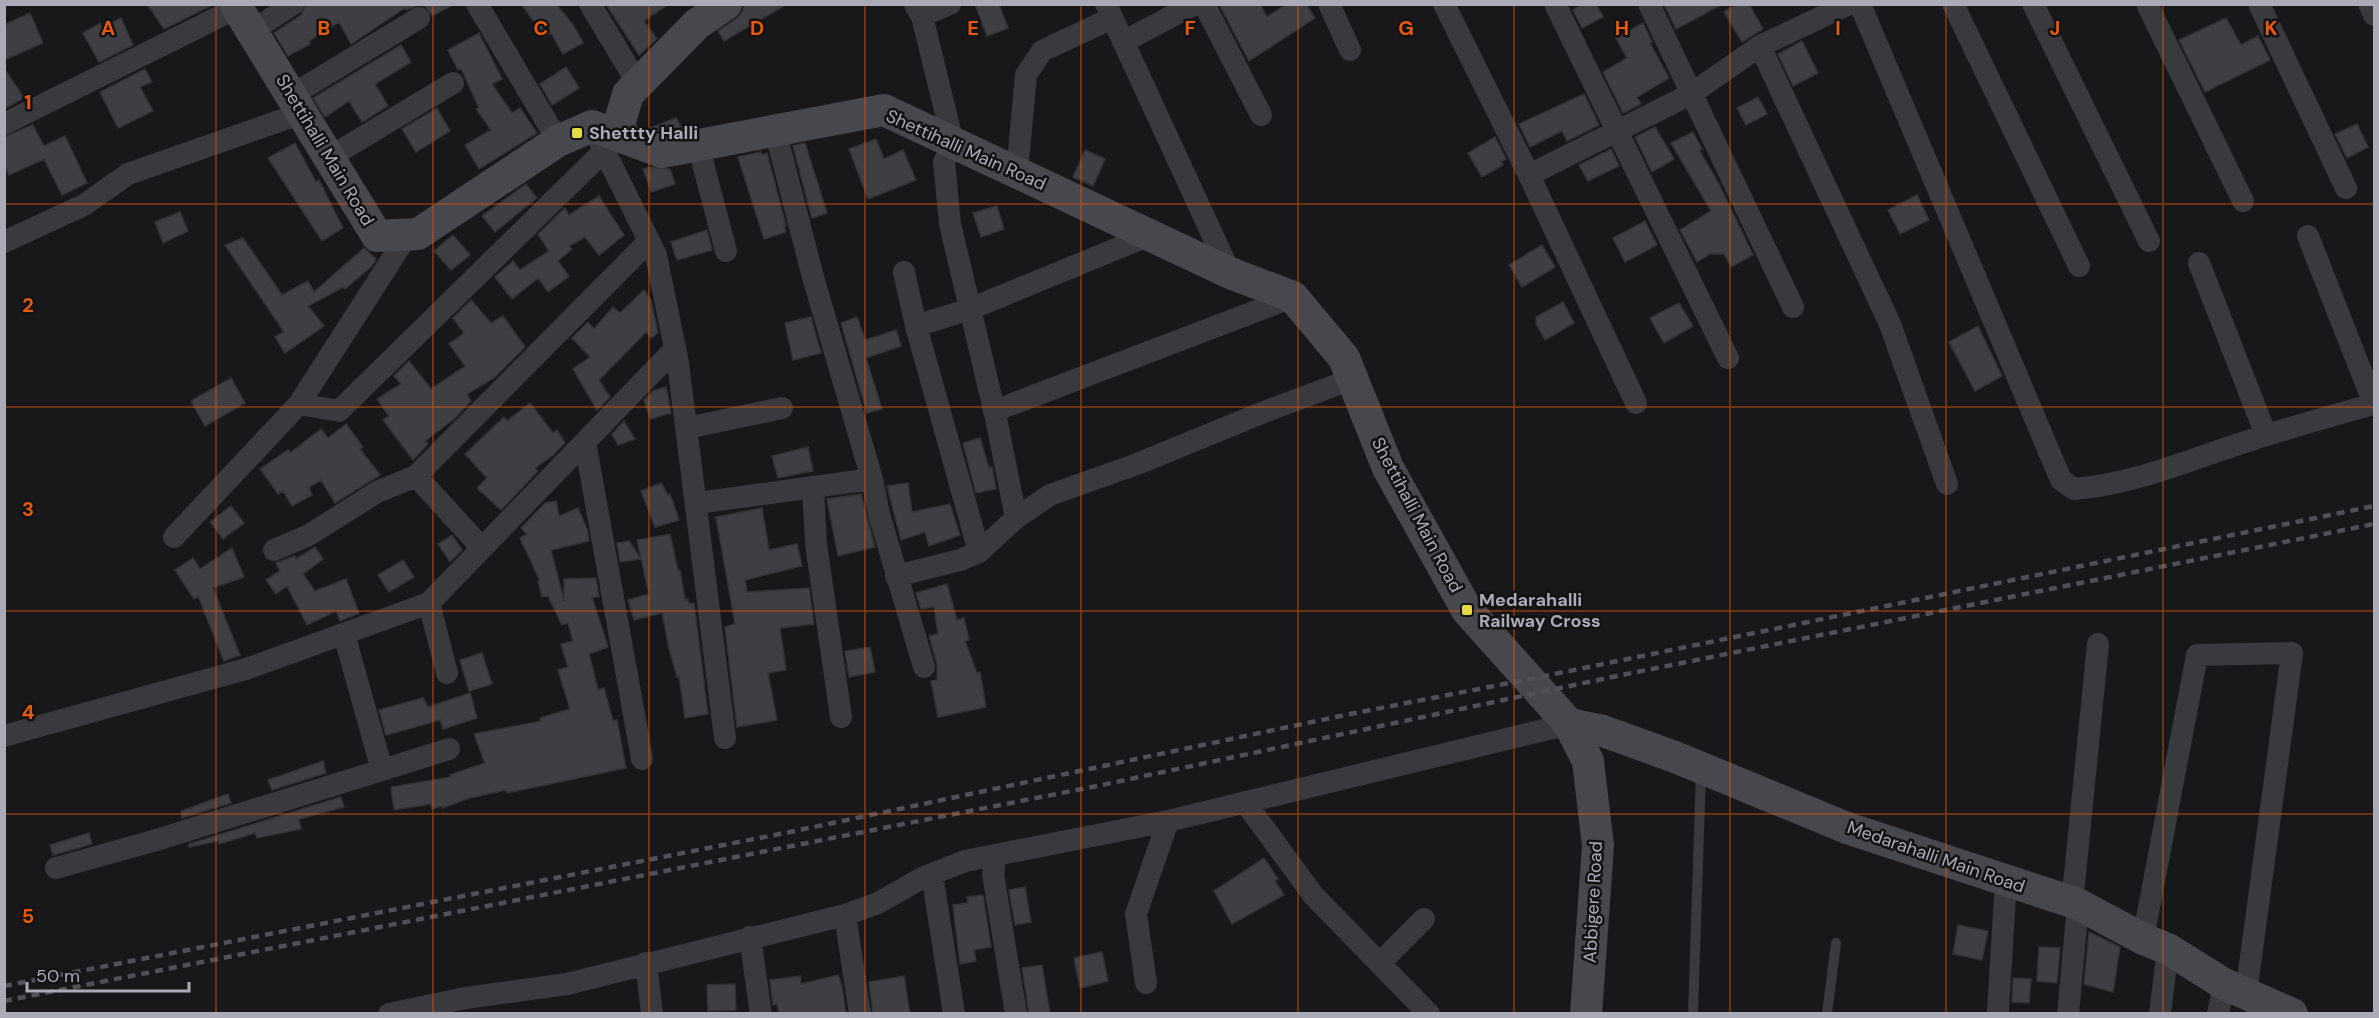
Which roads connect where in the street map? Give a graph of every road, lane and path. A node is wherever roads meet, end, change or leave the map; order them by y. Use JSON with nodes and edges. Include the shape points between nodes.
{"nodes":[{"id":1,"x":293,"y":4,"type":"edge"},
{"id":2,"x":477,"y":4,"type":"edge"},
{"id":3,"x":590,"y":4,"type":"edge"},
{"id":4,"x":726,"y":4,"type":"edge"},
{"id":5,"x":950,"y":4,"type":"edge"},
{"id":6,"x":1195,"y":4,"type":"edge"},
{"id":7,"x":1204,"y":4,"type":"edge"},
{"id":8,"x":1329,"y":4,"type":"edge"},
{"id":9,"x":1444,"y":4,"type":"edge"},
{"id":10,"x":1555,"y":4,"type":"edge"},
{"id":11,"x":1649,"y":4,"type":"edge"},
{"id":12,"x":1849,"y":4,"type":"edge"},
{"id":13,"x":1860,"y":4,"type":"edge"},
{"id":14,"x":1953,"y":4,"type":"edge"},
{"id":15,"x":2033,"y":4,"type":"edge"},
{"id":16,"x":2147,"y":4,"type":"edge"},
{"id":17,"x":2259,"y":4,"type":"edge"},
{"id":18,"x":2369,"y":4,"type":"edge"},
{"id":19,"x":918,"y":10,"type":"edge"},
{"id":20,"x":1109,"y":11,"type":"edge"},
{"id":21,"x":242,"y":14,"type":"edge"},
{"id":22,"x":2374,"y":15,"type":"edge"},
{"id":23,"x":419,"y":18,"type":"dead end"},
{"id":24,"x":1123,"y":42,"type":"junction"},
{"id":25,"x":1760,"y":46,"type":"junction"},
{"id":26,"x":1350,"y":50,"type":"dead end"},
{"id":27,"x":453,"y":83,"type":"dead end"},
{"id":28,"x":638,"y":84,"type":"junction"},
{"id":29,"x":1691,"y":94,"type":"junction"},
{"id":30,"x":297,"y":104,"type":"junction"},
{"id":31,"x":1261,"y":115,"type":"dead end"},
{"id":32,"x":5,"y":124,"type":"edge"},
{"id":33,"x":775,"y":130,"type":"junction"},
{"id":34,"x":1618,"y":132,"type":"junction"},
{"id":35,"x":604,"y":137,"type":"junction"},
{"id":36,"x":558,"y":141,"type":"junction"},
{"id":37,"x":953,"y":143,"type":"junction"},
{"id":38,"x":698,"y":145,"type":"junction"},
{"id":39,"x":330,"y":157,"type":"junction"},
{"id":40,"x":1017,"y":172,"type":"junction"},
{"id":41,"x":1529,"y":175,"type":"junction"},
{"id":42,"x":2346,"y":188,"type":"dead end"},
{"id":43,"x":2243,"y":201,"type":"dead end"},
{"id":44,"x":408,"y":234,"type":"junction"},
{"id":45,"x":1150,"y":235,"type":"junction"},
{"id":46,"x":2308,"y":236,"type":"dead end"},
{"id":47,"x":649,"y":241,"type":"junction"},
{"id":48,"x":2150,"y":241,"type":"dead end"},
{"id":49,"x":4,"y":242,"type":"edge"},
{"id":50,"x":726,"y":252,"type":"dead end"},
{"id":51,"x":2199,"y":263,"type":"dead end"},
{"id":52,"x":2079,"y":266,"type":"dead end"},
{"id":53,"x":904,"y":272,"type":"dead end"},
{"id":54,"x":1230,"y":273,"type":"junction"},
{"id":55,"x":1293,"y":297,"type":"junction"},
{"id":56,"x":1793,"y":307,"type":"dead end"},
{"id":57,"x":970,"y":309,"type":"junction"},
{"id":58,"x":916,"y":326,"type":"junction"},
{"id":59,"x":675,"y":349,"type":"junction"},
{"id":60,"x":1728,"y":358,"type":"dead end"},
{"id":61,"x":1352,"y":380,"type":"junction"},
{"id":62,"x":1636,"y":403,"type":"dead end"},
{"id":63,"x":299,"y":404,"type":"junction"},
{"id":64,"x":2374,"y":404,"type":"edge"},
{"id":65,"x":782,"y":408,"type":"dead end"},
{"id":66,"x":994,"y":411,"type":"junction"},
{"id":67,"x":687,"y":428,"type":"junction"},
{"id":68,"x":2266,"y":435,"type":"junction"},
{"id":69,"x":585,"y":442,"type":"junction"},
{"id":70,"x":416,"y":476,"type":"junction"},
{"id":71,"x":872,"y":479,"type":"junction"},
{"id":72,"x":1947,"y":483,"type":"dead end"},
{"id":73,"x":813,"y":488,"type":"junction"},
{"id":74,"x":697,"y":503,"type":"junction"},
{"id":75,"x":1016,"y":518,"type":"junction"},
{"id":76,"x":174,"y":537,"type":"dead end"},
{"id":77,"x":482,"y":548,"type":"junction"},
{"id":78,"x":274,"y":550,"type":"dead end"},
{"id":79,"x":979,"y":552,"type":"junction"},
{"id":80,"x":896,"y":576,"type":"junction"},
{"id":81,"x":429,"y":603,"type":"junction"},
{"id":82,"x":344,"y":634,"type":"junction"},
{"id":83,"x":2097,"y":644,"type":"dead end"},
{"id":84,"x":924,"y":667,"type":"dead end"},
{"id":85,"x":447,"y":673,"type":"dead end"},
{"id":86,"x":841,"y":717,"type":"dead end"},
{"id":87,"x":1569,"y":724,"type":"junction"},
{"id":88,"x":4,"y":736,"type":"edge"},
{"id":89,"x":725,"y":738,"type":"dead end"},
{"id":90,"x":448,"y":749,"type":"dead end"},
{"id":91,"x":642,"y":759,"type":"dead end"},
{"id":92,"x":1701,"y":768,"type":"junction"},
{"id":93,"x":382,"y":770,"type":"junction"},
{"id":94,"x":1245,"y":802,"type":"junction"},
{"id":95,"x":1168,"y":821,"type":"junction"},
{"id":96,"x":996,"y":855,"type":"junction"},
{"id":97,"x":56,"y":868,"type":"dead end"},
{"id":98,"x":932,"y":874,"type":"junction"},
{"id":99,"x":2006,"y":881,"type":"junction"},
{"id":100,"x":2075,"y":904,"type":"junction"},
{"id":101,"x":845,"y":915,"type":"junction"},
{"id":102,"x":1424,"y":919,"type":"dead end"},
{"id":103,"x":750,"y":937,"type":"junction"},
{"id":104,"x":1836,"y":944,"type":"dead end"},
{"id":105,"x":2156,"y":944,"type":"junction"},
{"id":106,"x":646,"y":963,"type":"junction"},
{"id":107,"x":1380,"y":963,"type":"junction"},
{"id":108,"x":1146,"y":983,"type":"dead end"},
{"id":109,"x":2229,"y":997,"type":"edge"},
{"id":110,"x":1998,"y":1010,"type":"dead end"},
{"id":111,"x":389,"y":1014,"type":"edge"},
{"id":112,"x":652,"y":1014,"type":"edge"},
{"id":113,"x":761,"y":1014,"type":"edge"},
{"id":114,"x":860,"y":1014,"type":"edge"},
{"id":115,"x":954,"y":1014,"type":"edge"},
{"id":116,"x":1017,"y":1014,"type":"edge"},
{"id":117,"x":1429,"y":1014,"type":"edge"},
{"id":118,"x":1586,"y":1014,"type":"edge"},
{"id":119,"x":1693,"y":1014,"type":"edge"},
{"id":120,"x":1827,"y":1014,"type":"edge"},
{"id":121,"x":2068,"y":1014,"type":"edge"},
{"id":122,"x":2160,"y":1014,"type":"edge"},
{"id":123,"x":2292,"y":1014,"type":"edge"}],
"edges":[{"from":1,"to":21,"type":"street"},
{"from":2,"to":36,"type":"street"},
{"from":3,"to":28,"type":"street"},
{"from":4,"to":28,"type":"street","via":[[697,24]]},
{"from":5,"to":19,"type":"street"},
{"from":6,"to":24,"type":"street"},
{"from":7,"to":31,"type":"street"},
{"from":8,"to":26,"type":"street"},
{"from":9,"to":41,"type":"street"},
{"from":10,"to":34,"type":"street"},
{"from":11,"to":29,"type":"street"},
{"from":12,"to":25,"type":"street"},
{"from":13,"to":68,"type":"street","via":[[2061,480],[2074,489],[2099,487]]},
{"from":14,"to":52,"type":"street"},
{"from":15,"to":48,"type":"street"},
{"from":16,"to":43,"type":"street"},
{"from":17,"to":42,"type":"street"},
{"from":18,"to":22,"type":"street"},
{"from":19,"to":37,"type":"street"},
{"from":20,"to":24,"type":"street"},
{"from":20,"to":40,"type":"street","via":[[1042,51],[1026,75]]},
{"from":21,"to":30,"type":"street","name":"Shettihalli Main Road"},
{"from":21,"to":32,"type":"street"},
{"from":23,"to":30,"type":"street"},
{"from":24,"to":54,"type":"street"},
{"from":25,"to":29,"type":"street"},
{"from":25,"to":72,"type":"street","via":[[1890,324]]},
{"from":27,"to":39,"type":"street"},
{"from":28,"to":35,"type":"street","via":[[628,94]]},
{"from":29,"to":34,"type":"street"},
{"from":29,"to":56,"type":"street"},
{"from":30,"to":39,"type":"street","name":"Shettihalli Main Road"},
{"from":30,"to":49,"type":"street","via":[[128,174],[84,206]]},
{"from":33,"to":37,"type":"street","name":"Shettihalli Main Road","via":[[884,110]]},
{"from":33,"to":38,"type":"street","name":"Shettihalli Main Road"},
{"from":33,"to":71,"type":"street"},
{"from":34,"to":41,"type":"street"},
{"from":34,"to":60,"type":"street"},
{"from":35,"to":36,"type":"street","name":"Shettihalli Main Road"},
{"from":35,"to":38,"type":"street","name":"Shettihalli Main Road","via":[[662,152]]},
{"from":35,"to":47,"type":"street"},
{"from":35,"to":63,"type":"street","via":[[339,411]]},
{"from":36,"to":44,"type":"street","name":"Shettihalli Main Road","via":[[418,234]]},
{"from":37,"to":40,"type":"street","name":"Shettihalli Main Road"},
{"from":37,"to":57,"type":"street","via":[[944,162],[950,224]]},
{"from":38,"to":50,"type":"street"},
{"from":39,"to":44,"type":"street","name":"Shettihalli Main Road","via":[[377,236]]},
{"from":40,"to":45,"type":"street","name":"Shettihalli Main Road"},
{"from":41,"to":62,"type":"street"},
{"from":44,"to":63,"type":"street"},
{"from":45,"to":54,"type":"street","name":"Shettihalli Main Road"},
{"from":45,"to":57,"type":"street"},
{"from":46,"to":64,"type":"street"},
{"from":47,"to":59,"type":"street","via":[[656,255]]},
{"from":47,"to":70,"type":"street"},
{"from":51,"to":68,"type":"street"},
{"from":53,"to":58,"type":"street"},
{"from":54,"to":55,"type":"street","name":"Shettihalli Main Road"},
{"from":55,"to":61,"type":"street","name":"Shettihalli Main Road","via":[[1344,358]]},
{"from":55,"to":66,"type":"street"},
{"from":57,"to":58,"type":"street"},
{"from":57,"to":66,"type":"street"},
{"from":58,"to":79,"type":"street"},
{"from":59,"to":67,"type":"street"},
{"from":59,"to":69,"type":"street"},
{"from":61,"to":75,"type":"street","via":[[1050,495]]},
{"from":61,"to":87,"type":"street","name":"Shettihalli Main Road","via":[[1388,468],[1467,610]]},
{"from":63,"to":76,"type":"street"},
{"from":64,"to":68,"type":"street"},
{"from":65,"to":67,"type":"street"},
{"from":66,"to":75,"type":"street"},
{"from":67,"to":74,"type":"street"},
{"from":69,"to":77,"type":"street"},
{"from":69,"to":91,"type":"street"},
{"from":70,"to":77,"type":"street"},
{"from":70,"to":78,"type":"street","via":[[377,492],[309,535]]},
{"from":71,"to":73,"type":"street"},
{"from":71,"to":80,"type":"street"},
{"from":73,"to":74,"type":"street"},
{"from":73,"to":86,"type":"street","via":[[816,544]]},
{"from":74,"to":89,"type":"street"},
{"from":75,"to":79,"type":"street"},
{"from":77,"to":81,"type":"street"},
{"from":79,"to":80,"type":"street"},
{"from":80,"to":84,"type":"street"},
{"from":81,"to":82,"type":"street"},
{"from":81,"to":85,"type":"street"},
{"from":82,"to":88,"type":"street","via":[[246,669]]},
{"from":82,"to":93,"type":"street"},
{"from":83,"to":100,"type":"street"},
{"from":87,"to":92,"type":"street","name":"Medarahalli Main Road","via":[[1603,731]]},
{"from":87,"to":94,"type":"street"},
{"from":87,"to":118,"type":"street","name":"Abbigere Road","via":[[1588,762],[1598,846]]},
{"from":90,"to":93,"type":"street"},
{"from":92,"to":99,"type":"street","name":"Medarahalli Main Road","via":[[1847,828]]},
{"from":92,"to":119,"type":"lane"},
{"from":93,"to":97,"type":"street","via":[[153,842]]},
{"from":94,"to":95,"type":"street"},
{"from":94,"to":107,"type":"street","via":[[1313,895]]},
{"from":95,"to":96,"type":"street"},
{"from":95,"to":108,"type":"street","via":[[1136,914]]},
{"from":96,"to":98,"type":"street","via":[[965,861]]},
{"from":96,"to":116,"type":"street","via":[[993,874]]},
{"from":98,"to":101,"type":"street","via":[[878,903]]},
{"from":98,"to":115,"type":"street"},
{"from":99,"to":100,"type":"street","name":"Medarahalli Main Road"},
{"from":99,"to":110,"type":"street"},
{"from":100,"to":105,"type":"street","name":"Medarahalli Main Road"},
{"from":100,"to":121,"type":"street"},
{"from":101,"to":103,"type":"street"},
{"from":101,"to":114,"type":"street"},
{"from":102,"to":107,"type":"street"},
{"from":103,"to":106,"type":"street"},
{"from":103,"to":113,"type":"street"},
{"from":104,"to":120,"type":"lane"},
{"from":105,"to":109,"type":"street","name":"Medarahalli Main Road"},
{"from":105,"to":109,"type":"street","via":[[2197,655],[2292,654]]},
{"from":105,"to":122,"type":"street"},
{"from":106,"to":111,"type":"street","via":[[567,984],[465,998]]},
{"from":106,"to":112,"type":"street"},
{"from":107,"to":117,"type":"street"},
{"from":109,"to":123,"type":"street","name":"Medarahalli Main Road"}]}
